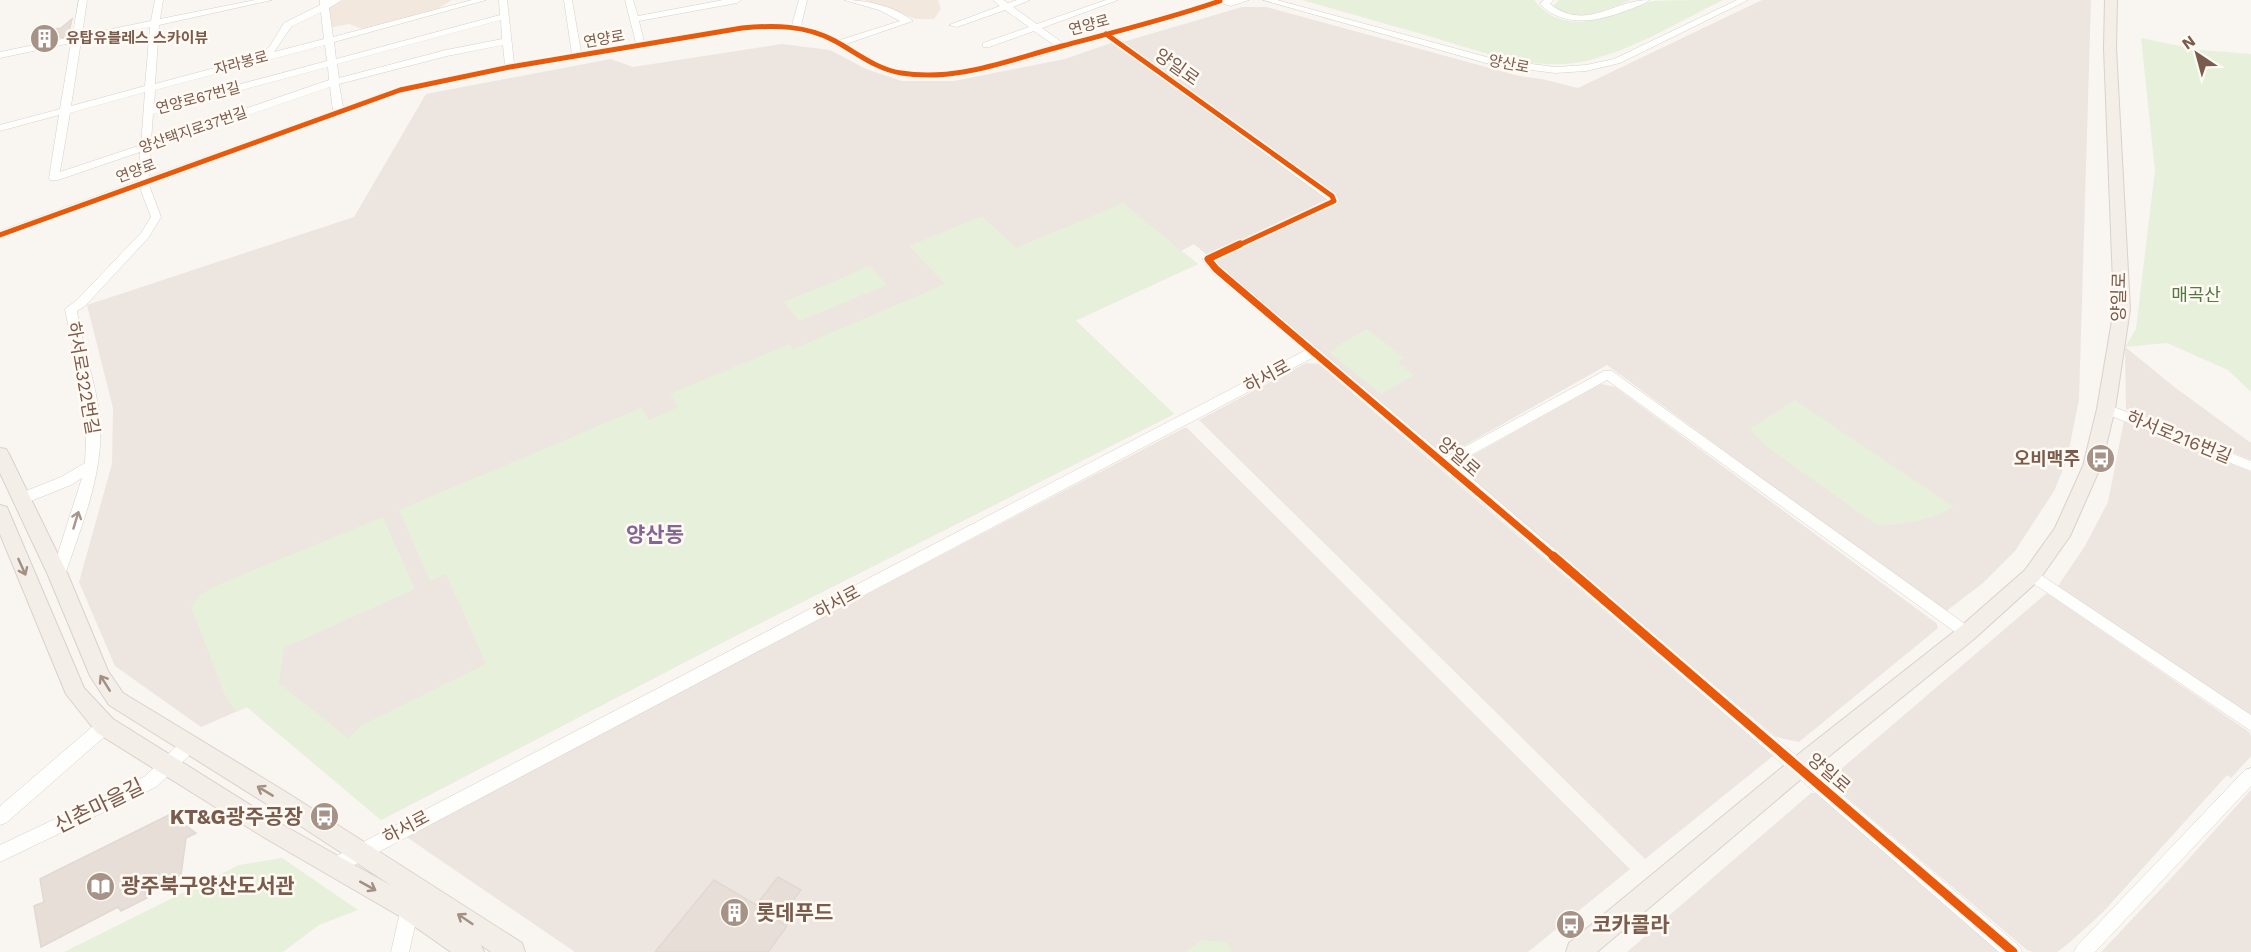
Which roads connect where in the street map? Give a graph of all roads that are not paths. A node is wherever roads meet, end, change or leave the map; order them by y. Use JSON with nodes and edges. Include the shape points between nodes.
{"nodes":[{"id":1,"x":83,"y":0,"type":"edge"},
{"id":2,"x":159,"y":0,"type":"edge"},
{"id":3,"x":204,"y":0,"type":"edge"},
{"id":4,"x":266,"y":0,"type":"edge"},
{"id":5,"x":338,"y":0,"type":"edge"},
{"id":6,"x":483,"y":0,"type":"edge"},
{"id":7,"x":503,"y":0,"type":"edge"},
{"id":8,"x":568,"y":0,"type":"edge"},
{"id":9,"x":629,"y":0,"type":"edge"},
{"id":10,"x":737,"y":0,"type":"edge"},
{"id":11,"x":803,"y":0,"type":"edge"},
{"id":12,"x":848,"y":0,"type":"edge"},
{"id":13,"x":997,"y":0,"type":"edge"},
{"id":14,"x":1026,"y":0,"type":"edge"},
{"id":15,"x":1113,"y":0,"type":"edge"},
{"id":16,"x":1219,"y":0,"type":"edge"},
{"id":17,"x":1245,"y":0,"type":"edge"},
{"id":18,"x":1267,"y":0,"type":"edge"},
{"id":19,"x":1549,"y":0,"type":"edge"},
{"id":20,"x":1645,"y":0,"type":"edge"},
{"id":21,"x":1744,"y":0,"type":"edge"},
{"id":22,"x":2111,"y":0,"type":"edge"},
{"id":23,"x":325,"y":3,"type":"edge"},
{"id":24,"x":688,"y":4,"type":"edge"},
{"id":25,"x":1006,"y":7,"type":"junction"},
{"id":26,"x":202,"y":14,"type":"junction"},
{"id":27,"x":506,"y":16,"type":"junction"},
{"id":28,"x":635,"y":19,"type":"junction"},
{"id":29,"x":155,"y":24,"type":"junction"},
{"id":30,"x":954,"y":25,"type":"dead end"},
{"id":31,"x":1035,"y":27,"type":"junction"},
{"id":32,"x":796,"y":28,"type":"junction"},
{"id":33,"x":1106,"y":34,"type":"junction"},
{"id":34,"x":77,"y":39,"type":"junction"},
{"id":35,"x":329,"y":40,"type":"junction"},
{"id":36,"x":508,"y":41,"type":"junction"},
{"id":37,"x":839,"y":44,"type":"junction"},
{"id":38,"x":986,"y":45,"type":"dead end"},
{"id":39,"x":640,"y":46,"type":"junction"},
{"id":40,"x":1061,"y":46,"type":"junction"},
{"id":41,"x":0,"y":55,"type":"edge"},
{"id":42,"x":577,"y":57,"type":"junction"},
{"id":43,"x":262,"y":58,"type":"junction"},
{"id":44,"x":332,"y":62,"type":"junction"},
{"id":45,"x":510,"y":67,"type":"junction"},
{"id":46,"x":334,"y":82,"type":"junction"},
{"id":47,"x":150,"y":88,"type":"junction"},
{"id":48,"x":63,"y":111,"type":"junction"},
{"id":49,"x":338,"y":111,"type":"junction"},
{"id":50,"x":148,"y":112,"type":"junction"},
{"id":51,"x":0,"y":128,"type":"edge"},
{"id":52,"x":144,"y":146,"type":"junction"},
{"id":53,"x":143,"y":182,"type":"junction"},
{"id":54,"x":0,"y":235,"type":"edge"},
{"id":55,"x":1315,"y":351,"type":"junction"},
{"id":56,"x":2106,"y":409,"type":"junction"},
{"id":57,"x":0,"y":454,"type":"edge"},
{"id":58,"x":1444,"y":464,"type":"junction"},
{"id":59,"x":92,"y":465,"type":"junction"},
{"id":60,"x":2251,"y":466,"type":"edge"},
{"id":61,"x":21,"y":499,"type":"junction"},
{"id":62,"x":0,"y":512,"type":"edge"},
{"id":63,"x":58,"y":575,"type":"junction"},
{"id":64,"x":2032,"y":575,"type":"junction"},
{"id":65,"x":1967,"y":633,"type":"junction"},
{"id":66,"x":2251,"y":724,"type":"edge"},
{"id":67,"x":105,"y":726,"type":"junction"},
{"id":68,"x":189,"y":745,"type":"junction"},
{"id":69,"x":169,"y":765,"type":"junction"},
{"id":70,"x":1799,"y":767,"type":"junction"},
{"id":71,"x":2251,"y":775,"type":"edge"},
{"id":72,"x":0,"y":817,"type":"edge"},
{"id":73,"x":358,"y":852,"type":"junction"},
{"id":74,"x":0,"y":854,"type":"edge"},
{"id":75,"x":333,"y":867,"type":"junction"},
{"id":76,"x":417,"y":888,"type":"junction"},
{"id":77,"x":409,"y":909,"type":"junction"},
{"id":78,"x":400,"y":952,"type":"edge"},
{"id":79,"x":472,"y":952,"type":"edge"},
{"id":80,"x":513,"y":952,"type":"edge"},
{"id":81,"x":1578,"y":952,"type":"edge"},
{"id":82,"x":2013,"y":952,"type":"edge"},
{"id":83,"x":2083,"y":952,"type":"edge"}],
"edges":[{"from":1,"to":34,"type":"street","name":"양산택지로37번길"},
{"from":2,"to":29,"type":"street","name":"연양로67번길"},
{"from":3,"to":26,"type":"street"},
{"from":4,"to":26,"type":"street"},
{"from":5,"to":23,"type":"street"},
{"from":6,"to":35,"type":"street","name":"자라봉로"},
{"from":7,"to":27,"type":"street"},
{"from":8,"to":42,"type":"street"},
{"from":9,"to":28,"type":"street"},
{"from":10,"to":24,"type":"street"},
{"from":11,"to":32,"type":"street"},
{"from":12,"to":37,"type":"street","via":[[882,8],[908,21]]},
{"from":13,"to":25,"type":"street"},
{"from":14,"to":25,"type":"street"},
{"from":15,"to":31,"type":"street"},
{"from":16,"to":17,"type":"street","name":"연양로"},
{"from":16,"to":33,"type":"street","name":"연양로"},
{"from":18,"to":21,"type":"street","name":"양산로","via":[[1493,62],[1553,71],[1595,68],[1617,61]]},
{"from":19,"to":20,"type":"street","via":[[1544,4],[1549,9],[1576,20],[1598,18]]},
{"from":22,"to":56,"type":"main road","name":"양일로","via":[[2122,309]]},
{"from":23,"to":35,"type":"street"},
{"from":23,"to":43,"type":"street","via":[[287,26],[274,48]]},
{"from":24,"to":28,"type":"street"},
{"from":25,"to":30,"type":"street"},
{"from":25,"to":31,"type":"street"},
{"from":26,"to":29,"type":"street"},
{"from":27,"to":36,"type":"street"},
{"from":27,"to":44,"type":"street","name":"연양로67번길"},
{"from":28,"to":39,"type":"street"},
{"from":29,"to":34,"type":"street"},
{"from":29,"to":47,"type":"street","name":"연양로67번길"},
{"from":31,"to":38,"type":"street"},
{"from":31,"to":40,"type":"street"},
{"from":32,"to":37,"type":"street","name":"연양로"},
{"from":32,"to":39,"type":"street","name":"연양로","via":[[742,28]]},
{"from":33,"to":40,"type":"street","name":"연양로"},
{"from":33,"to":55,"type":"street","name":"양일로","via":[[1332,196],[1334,201],[1208,259]]},
{"from":34,"to":41,"type":"street"},
{"from":34,"to":48,"type":"street","name":"양산택지로37번길"},
{"from":35,"to":43,"type":"street","name":"자라봉로"},
{"from":35,"to":44,"type":"street"},
{"from":36,"to":45,"type":"street"},
{"from":36,"to":46,"type":"street","name":"양산택지로37번길"},
{"from":37,"to":40,"type":"street","name":"연양로","via":[[879,67],[934,76],[984,68]]},
{"from":39,"to":42,"type":"street","name":"연양로"},
{"from":42,"to":45,"type":"street","name":"연양로"},
{"from":43,"to":47,"type":"street","name":"자라봉로"},
{"from":44,"to":46,"type":"street"},
{"from":44,"to":50,"type":"street","name":"연양로67번길"},
{"from":45,"to":49,"type":"street","name":"연양로","via":[[400,90]]},
{"from":46,"to":49,"type":"street"},
{"from":46,"to":52,"type":"street","name":"양산택지로37번길"},
{"from":47,"to":48,"type":"street","name":"자라봉로"},
{"from":47,"to":50,"type":"street","name":"연양로67번길"},
{"from":48,"to":51,"type":"street","name":"자라봉로"},
{"from":48,"to":52,"type":"street","name":"양산택지로37번길","via":[[54,178]]},
{"from":49,"to":53,"type":"street","name":"연양로"},
{"from":50,"to":52,"type":"street","name":"연양로67번길"},
{"from":52,"to":53,"type":"street","name":"연양로67번길"},
{"from":53,"to":54,"type":"street","name":"연양로"},
{"from":53,"to":59,"type":"street","name":"하서로322번길","via":[[156,218],[153,225],[71,309],[93,419]]},
{"from":55,"to":58,"type":"street","name":"양일로"},
{"from":55,"to":73,"type":"street","name":"하서로"},
{"from":56,"to":60,"type":"street","name":"하서로216번길"},
{"from":56,"to":64,"type":"main road","name":"양일로","via":[[2092,466],[2078,501],[2063,531]]},
{"from":57,"to":61,"type":"main road","name":"하서로"},
{"from":58,"to":65,"type":"street","name":"양일로","via":[[1608,374]]},
{"from":58,"to":70,"type":"street","name":"양일로"},
{"from":59,"to":61,"type":"street","via":[[66,481]]},
{"from":63,"to":59,"type":"street","name":"하서로322번길","one_way":true},
{"from":61,"to":63,"type":"main road","name":"하서로"},
{"from":62,"to":67,"type":"main road","one_way":true,"via":[[76,694]]},
{"from":68,"to":63,"type":"main road","name":"하서로","one_way":true,"via":[[116,699],[106,687]]},
{"from":64,"to":65,"type":"main road","name":"양일로"},
{"from":64,"to":66,"type":"street"},
{"from":65,"to":70,"type":"main road","name":"양일로"},
{"from":67,"to":69,"type":"main road"},
{"from":67,"to":72,"type":"street"},
{"from":68,"to":69,"type":"street","name":"신촌마을길"},
{"from":73,"to":68,"type":"main road","name":"하서로","one_way":true},
{"from":69,"to":74,"type":"street","name":"신촌마을길","via":[[150,782]]},
{"from":69,"to":75,"type":"main road"},
{"from":70,"to":81,"type":"main road","name":"양일로"},
{"from":70,"to":82,"type":"street","name":"양일로"},
{"from":71,"to":83,"type":"street"},
{"from":73,"to":75,"type":"street","name":"하서로"},
{"from":73,"to":76,"type":"main road","name":"하서로"},
{"from":75,"to":77,"type":"main road","one_way":true},
{"from":76,"to":77,"type":"street"},
{"from":80,"to":76,"type":"main road","name":"하서로","one_way":true},
{"from":77,"to":78,"type":"street"},
{"from":77,"to":79,"type":"main road"}]}
